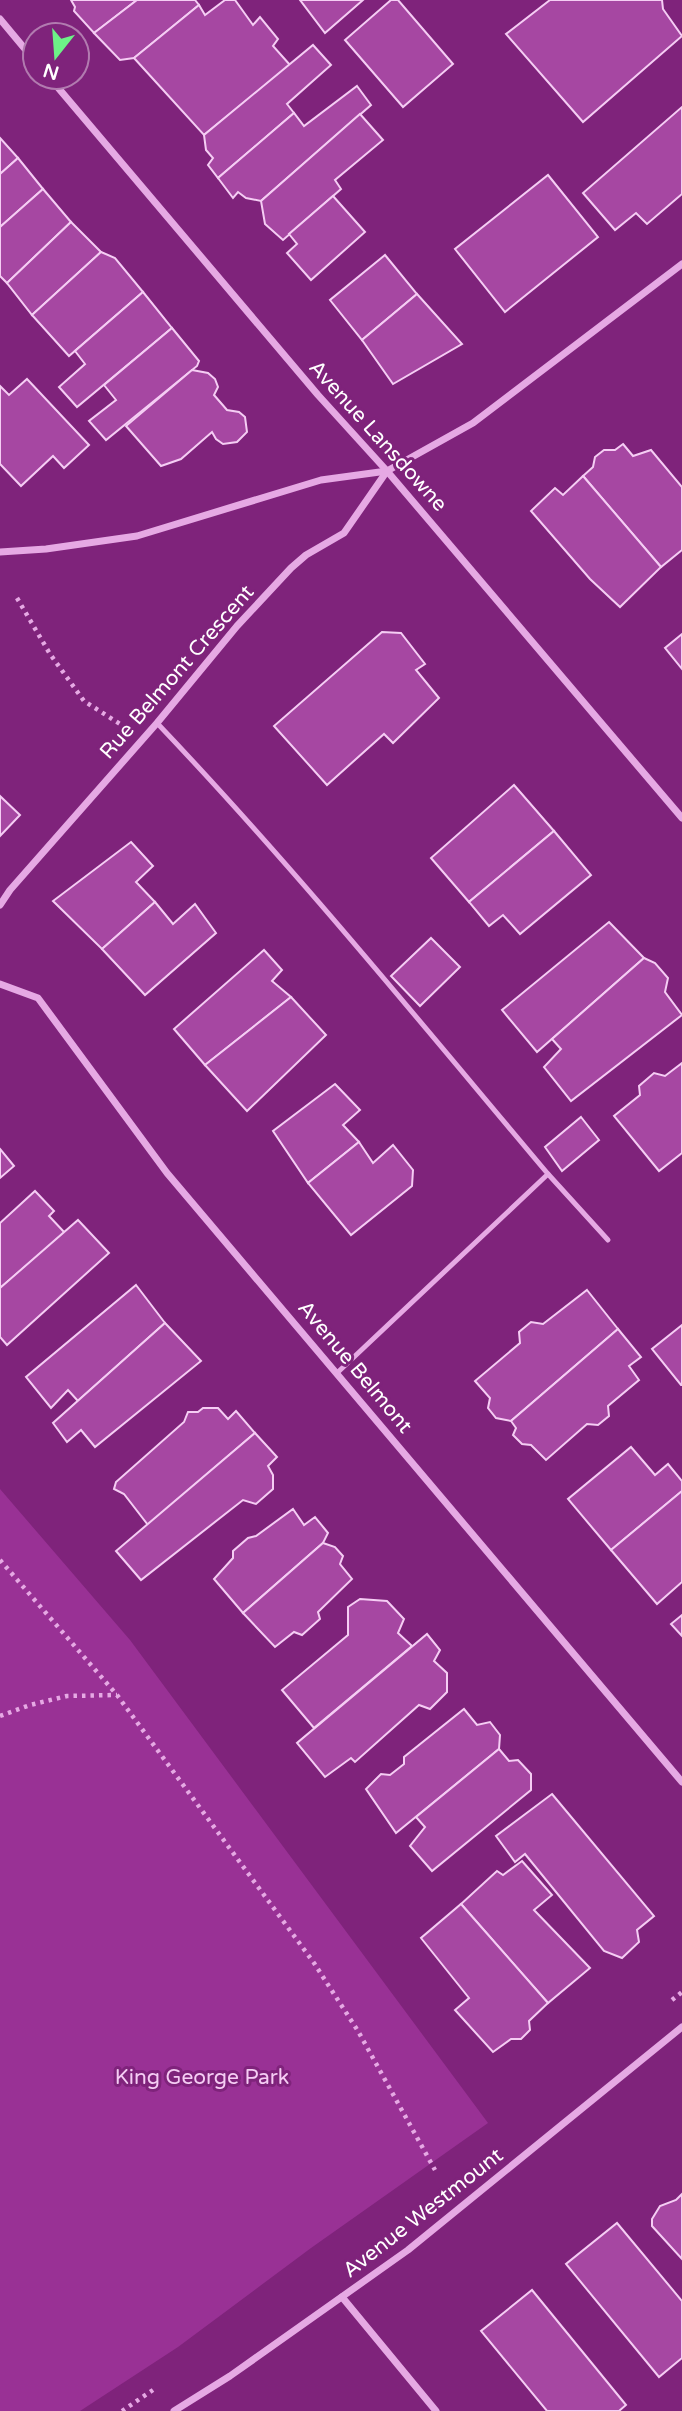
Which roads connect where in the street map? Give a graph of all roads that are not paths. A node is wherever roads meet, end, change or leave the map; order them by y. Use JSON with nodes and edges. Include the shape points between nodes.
{"nodes":[{"id":1,"x":0,"y":19,"type":"edge"},
{"id":2,"x":21,"y":44,"type":"edge"},
{"id":3,"x":61,"y":91,"type":"edge"},
{"id":4,"x":682,"y":264,"type":"edge"},
{"id":5,"x":387,"y":471,"type":"junction"},
{"id":6,"x":0,"y":552,"type":"edge"},
{"id":7,"x":157,"y":723,"type":"junction"},
{"id":8,"x":682,"y":818,"type":"edge"},
{"id":9,"x":0,"y":905,"type":"edge"},
{"id":10,"x":0,"y":984,"type":"edge"},
{"id":11,"x":548,"y":1174,"type":"junction"},
{"id":12,"x":608,"y":1240,"type":"dead end"},
{"id":13,"x":337,"y":1373,"type":"junction"},
{"id":14,"x":682,"y":1782,"type":"edge"},
{"id":15,"x":682,"y":2027,"type":"edge"},
{"id":16,"x":342,"y":2297,"type":"junction"},
{"id":17,"x":174,"y":2411,"type":"edge"},
{"id":18,"x":436,"y":2411,"type":"edge"}],
"edges":[{"from":1,"to":2,"type":"street"},
{"from":3,"to":5,"type":"street","name":"Avenue Lansdowne"},
{"from":4,"to":5,"type":"street","via":[[473,423]]},
{"from":5,"to":6,"type":"street","via":[[321,480],[136,536]]},
{"from":5,"to":7,"type":"street","name":"Rue Belmont Crescent","via":[[344,533],[291,568]]},
{"from":5,"to":8,"type":"street","name":"Avenue Lansdowne"},
{"from":7,"to":9,"type":"street","name":"Rue Belmont Crescent"},
{"from":7,"to":11,"type":"lane","via":[[373,965]]},
{"from":10,"to":13,"type":"street","name":"Avenue Belmont","via":[[38,998],[167,1173]]},
{"from":11,"to":12,"type":"lane"},
{"from":11,"to":13,"type":"lane"},
{"from":13,"to":14,"type":"street","name":"Avenue Belmont"},
{"from":15,"to":16,"type":"street","name":"Avenue Westmount","via":[[408,2250]]},
{"from":16,"to":17,"type":"street","name":"Avenue Westmount"},
{"from":16,"to":18,"type":"street"}]}
